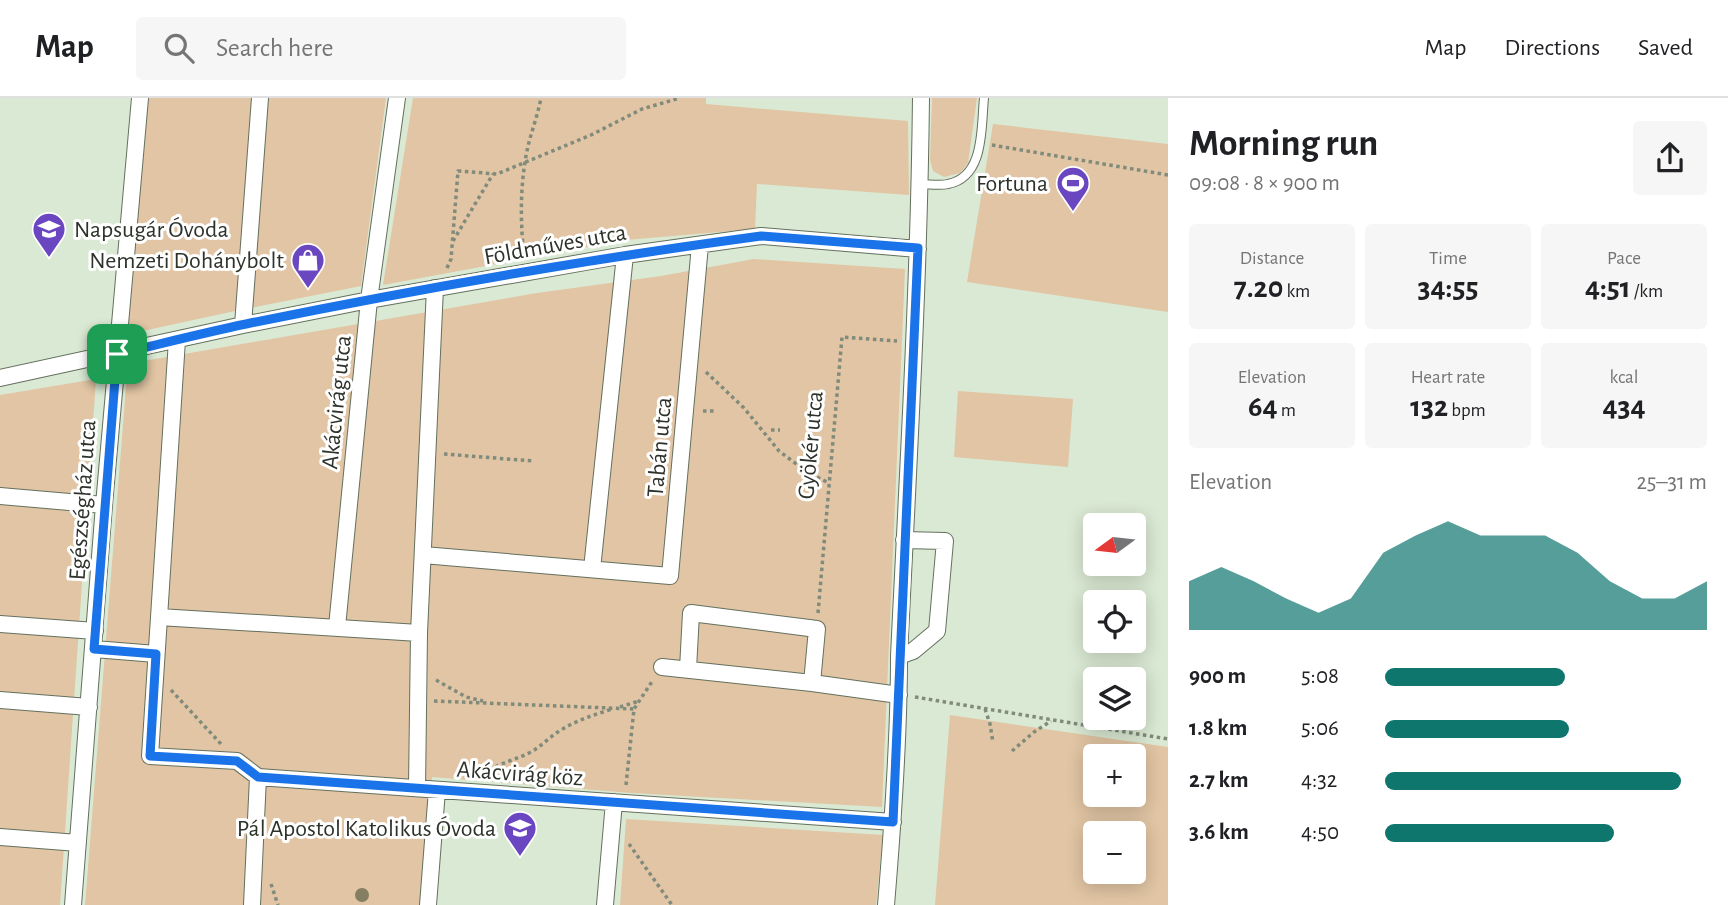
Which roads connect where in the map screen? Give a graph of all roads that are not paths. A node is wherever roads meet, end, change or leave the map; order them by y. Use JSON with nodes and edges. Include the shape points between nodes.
{"nodes":[{"id":1,"x":140,"y":98,"type":"edge"},
{"id":2,"x":260,"y":98,"type":"edge"},
{"id":3,"x":397,"y":98,"type":"edge"},
{"id":4,"x":921,"y":98,"type":"edge"},
{"id":5,"x":984,"y":98,"type":"edge"},
{"id":6,"x":920,"y":184,"type":"junction"},
{"id":7,"x":700,"y":245,"type":"junction"},
{"id":8,"x":918,"y":248,"type":"junction"},
{"id":9,"x":625,"y":255,"type":"junction"},
{"id":10,"x":435,"y":288,"type":"junction"},
{"id":11,"x":369,"y":300,"type":"junction"},
{"id":12,"x":243,"y":325,"type":"junction"},
{"id":13,"x":177,"y":340,"type":"junction"},
{"id":14,"x":117,"y":354,"type":"junction"},
{"id":15,"x":0,"y":378,"type":"edge"},
{"id":16,"x":0,"y":496,"type":"edge"},
{"id":17,"x":104,"y":505,"type":"junction"},
{"id":18,"x":904,"y":540,"type":"junction"},
{"id":19,"x":424,"y":555,"type":"junction"},
{"id":20,"x":593,"y":569,"type":"junction"},
{"id":21,"x":159,"y":617,"type":"junction"},
{"id":22,"x":0,"y":624,"type":"edge"},
{"id":23,"x":337,"y":628,"type":"junction"},
{"id":24,"x":95,"y":631,"type":"junction"},
{"id":25,"x":419,"y":633,"type":"junction"},
{"id":26,"x":94,"y":649,"type":"junction"},
{"id":27,"x":156,"y":654,"type":"junction"},
{"id":28,"x":899,"y":656,"type":"junction"},
{"id":29,"x":662,"y":667,"type":"road end"},
{"id":30,"x":688,"y":669,"type":"junction"},
{"id":31,"x":812,"y":683,"type":"junction"},
{"id":32,"x":899,"y":695,"type":"junction"},
{"id":33,"x":0,"y":700,"type":"edge"},
{"id":34,"x":89,"y":708,"type":"junction"},
{"id":35,"x":258,"y":777,"type":"junction"},
{"id":36,"x":416,"y":788,"type":"junction"},
{"id":37,"x":437,"y":790,"type":"junction"},
{"id":38,"x":619,"y":802,"type":"junction"},
{"id":39,"x":893,"y":822,"type":"junction"},
{"id":40,"x":0,"y":837,"type":"edge"},
{"id":41,"x":78,"y":843,"type":"junction"},
{"id":42,"x":74,"y":905,"type":"edge"},
{"id":43,"x":252,"y":905,"type":"edge"},
{"id":44,"x":428,"y":905,"type":"edge"},
{"id":45,"x":605,"y":905,"type":"edge"},
{"id":46,"x":886,"y":905,"type":"edge"}],
"edges":[{"from":1,"to":14,"type":"street","name":"Egészségház utca"},
{"from":2,"to":12,"type":"street"},
{"from":3,"to":11,"type":"street","name":"Akácvirág utca"},
{"from":4,"to":6,"type":"street"},
{"from":5,"to":6,"type":"lane","via":[[977,159],[968,175],[949,184]]},
{"from":6,"to":8,"type":"street"},
{"from":7,"to":8,"type":"street","name":"Földműves utca","via":[[761,236]]},
{"from":7,"to":9,"type":"street","name":"Földműves utca"},
{"from":7,"to":20,"type":"street","name":"Tabán utca","via":[[670,576]]},
{"from":8,"to":18,"type":"street"},
{"from":9,"to":10,"type":"street","name":"Földműves utca"},
{"from":9,"to":20,"type":"street"},
{"from":10,"to":11,"type":"street","name":"Földműves utca"},
{"from":10,"to":19,"type":"street"},
{"from":11,"to":12,"type":"street","name":"Földműves utca"},
{"from":11,"to":23,"type":"street","name":"Akácvirág utca"},
{"from":12,"to":13,"type":"street","name":"Földműves utca"},
{"from":13,"to":14,"type":"street","name":"Földműves utca"},
{"from":13,"to":21,"type":"street"},
{"from":14,"to":15,"type":"street","name":"Földműves utca"},
{"from":14,"to":17,"type":"street","name":"Egészségház utca"},
{"from":16,"to":17,"type":"street"},
{"from":17,"to":24,"type":"street","name":"Egészségház utca"},
{"from":18,"to":28,"type":"street"},
{"from":18,"to":28,"type":"street","via":[[944,541],[937,631],[913,651]]},
{"from":19,"to":20,"type":"street","name":"Tabán utca"},
{"from":19,"to":25,"type":"street"},
{"from":21,"to":23,"type":"street"},
{"from":21,"to":27,"type":"street"},
{"from":22,"to":24,"type":"street"},
{"from":23,"to":25,"type":"street"},
{"from":24,"to":26,"type":"street","name":"Egészségház utca"},
{"from":25,"to":36,"type":"street"},
{"from":26,"to":27,"type":"street"},
{"from":26,"to":34,"type":"street","name":"Egészségház utca"},
{"from":27,"to":35,"type":"street","via":[[150,756],[237,761]]},
{"from":28,"to":32,"type":"street"},
{"from":29,"to":30,"type":"street"},
{"from":30,"to":31,"type":"street"},
{"from":30,"to":31,"type":"street","via":[[691,613],[817,629]]},
{"from":31,"to":32,"type":"street"},
{"from":32,"to":39,"type":"street"},
{"from":33,"to":34,"type":"street"},
{"from":34,"to":41,"type":"street","name":"Egészségház utca"},
{"from":35,"to":36,"type":"street","name":"Akácvirág köz"},
{"from":35,"to":43,"type":"street"},
{"from":36,"to":37,"type":"street","name":"Akácvirág köz"},
{"from":37,"to":38,"type":"street","name":"Akácvirág köz"},
{"from":37,"to":44,"type":"street"},
{"from":38,"to":39,"type":"street","name":"Akácvirág köz"},
{"from":38,"to":45,"type":"street","via":[[612,821]]},
{"from":39,"to":46,"type":"street"},
{"from":40,"to":41,"type":"street"},
{"from":41,"to":42,"type":"street","name":"Egészségház utca"}]}
